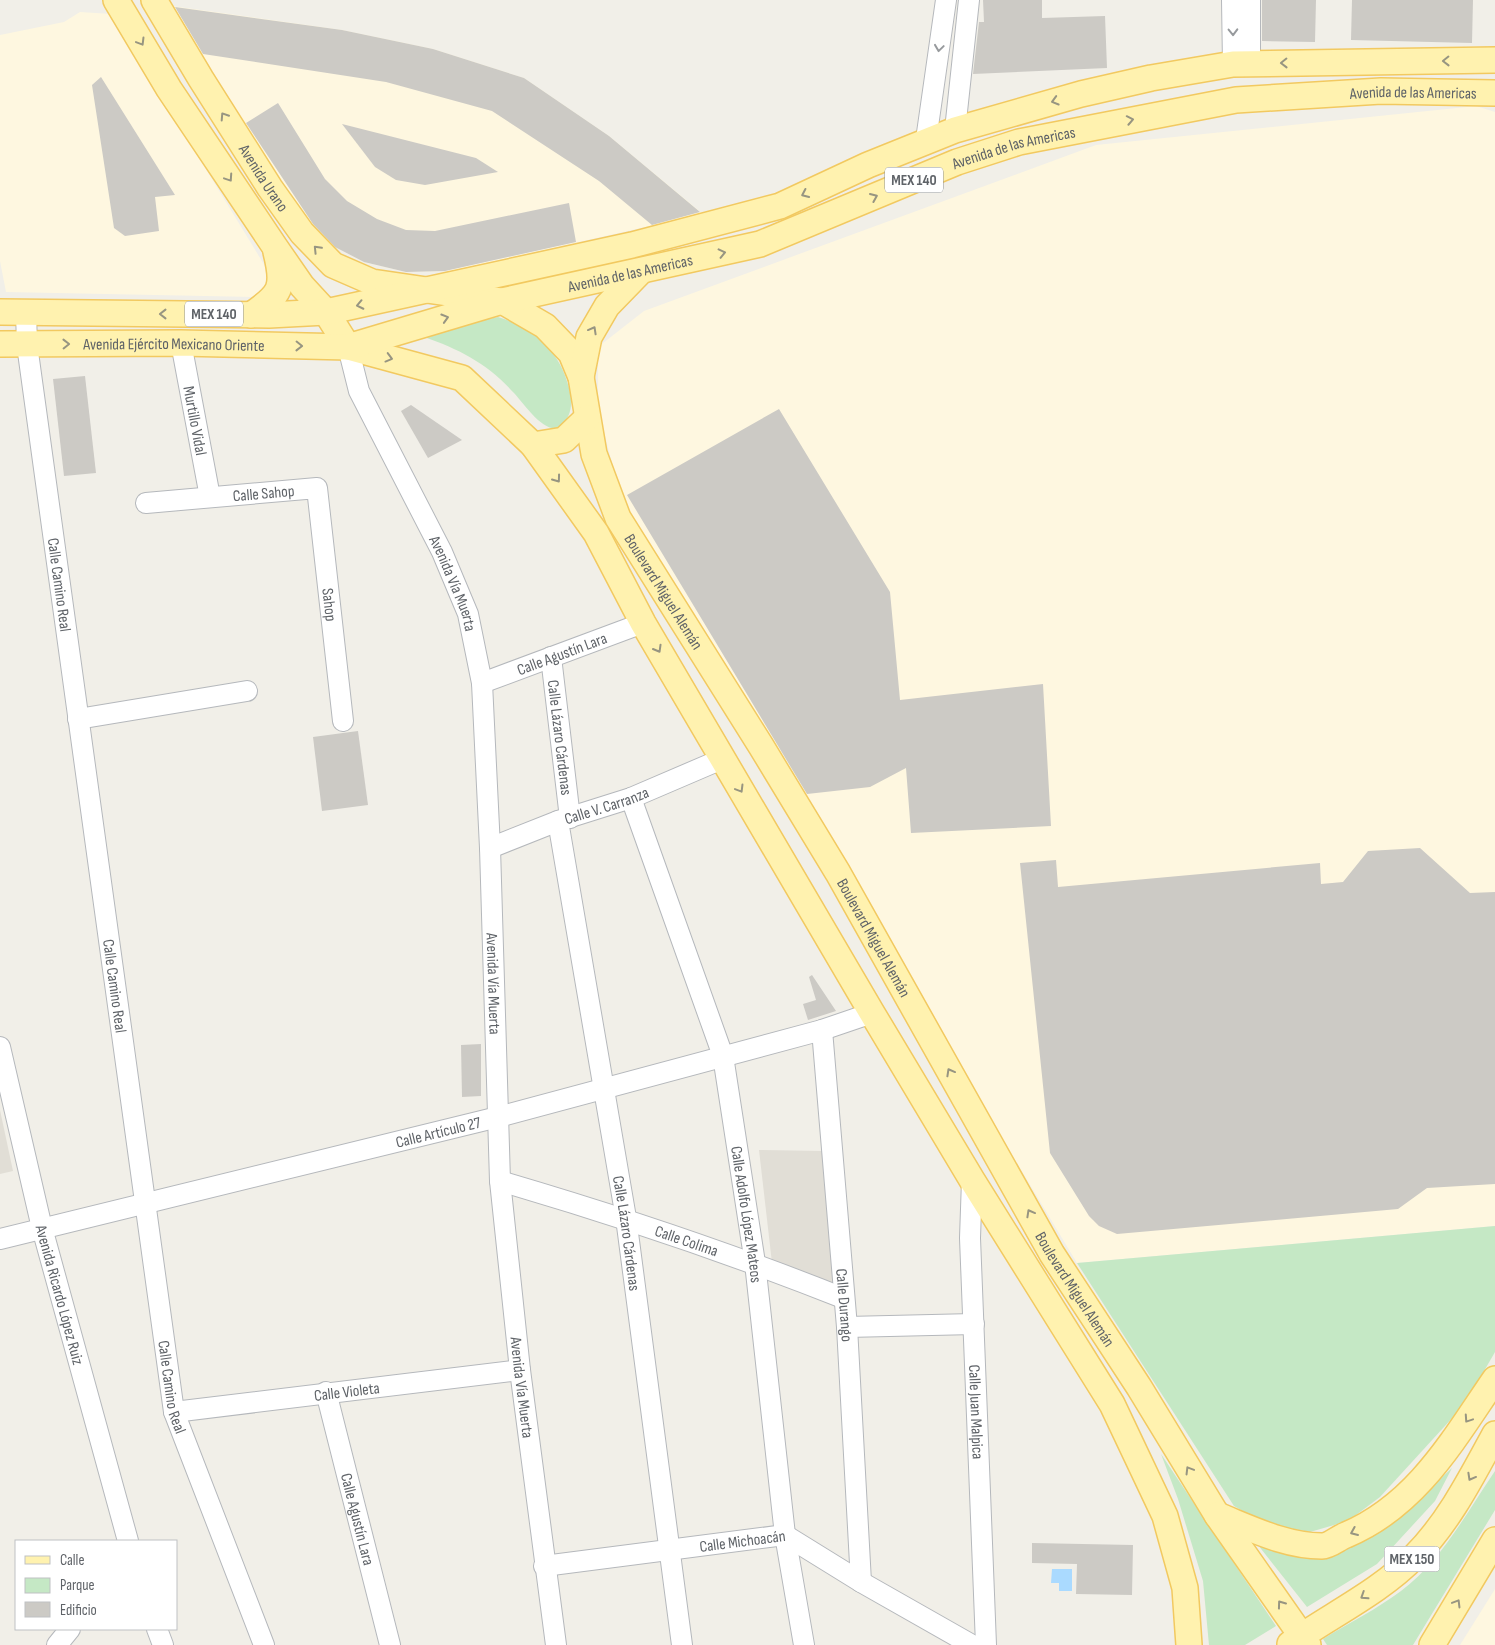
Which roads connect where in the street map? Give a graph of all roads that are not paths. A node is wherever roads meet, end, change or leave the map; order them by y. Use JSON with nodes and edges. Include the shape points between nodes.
{"nodes":[{"id":1,"x":116,"y":0,"type":"edge"},
{"id":2,"x":154,"y":0,"type":"edge"},
{"id":3,"x":946,"y":0,"type":"edge"},
{"id":4,"x":969,"y":0,"type":"edge"},
{"id":5,"x":1232,"y":0,"type":"edge"},
{"id":6,"x":1250,"y":0,"type":"edge"},
{"id":7,"x":1495,"y":60,"type":"edge"},
{"id":8,"x":1242,"y":64,"type":"junction"},
{"id":9,"x":1495,"y":92,"type":"edge"},
{"id":10,"x":1081,"y":94,"type":"junction"},
{"id":11,"x":1089,"y":128,"type":"junction"},
{"id":12,"x":955,"y":130,"type":"junction"},
{"id":13,"x":926,"y":140,"type":"junction"},
{"id":14,"x":275,"y":247,"type":"junction"},
{"id":15,"x":594,"y":254,"type":"junction"},
{"id":16,"x":641,"y":271,"type":"junction"},
{"id":17,"x":600,"y":280,"type":"junction"},
{"id":18,"x":425,"y":291,"type":"junction"},
{"id":19,"x":502,"y":301,"type":"junction"},
{"id":20,"x":0,"y":312,"type":"edge"},
{"id":21,"x":26,"y":312,"type":"junction"},
{"id":22,"x":326,"y":312,"type":"junction"},
{"id":23,"x":251,"y":314,"type":"junction"},
{"id":24,"x":181,"y":343,"type":"junction"},
{"id":25,"x":0,"y":344,"type":"edge"},
{"id":26,"x":27,"y":345,"type":"junction"},
{"id":27,"x":348,"y":347,"type":"junction"},
{"id":28,"x":581,"y":377,"type":"junction"},
{"id":29,"x":587,"y":418,"type":"junction"},
{"id":30,"x":532,"y":445,"type":"junction"},
{"id":31,"x":317,"y":488,"type":"joint"},
{"id":32,"x":210,"y":497,"type":"junction"},
{"id":33,"x":146,"y":503,"type":"dead end"},
{"id":34,"x":643,"y":623,"type":"junction"},
{"id":35,"x":551,"y":657,"type":"junction"},
{"id":36,"x":482,"y":683,"type":"junction"},
{"id":37,"x":246,"y":691,"type":"dead end"},
{"id":38,"x":78,"y":719,"type":"junction"},
{"id":39,"x":343,"y":721,"type":"dead end"},
{"id":40,"x":722,"y":759,"type":"junction"},
{"id":41,"x":631,"y":798,"type":"junction"},
{"id":42,"x":564,"y":819,"type":"junction"},
{"id":43,"x":490,"y":848,"type":"junction"},
{"id":44,"x":872,"y":1013,"type":"junction"},
{"id":45,"x":822,"y":1030,"type":"junction"},
{"id":46,"x":0,"y":1047,"type":"edge"},
{"id":47,"x":723,"y":1056,"type":"junction"},
{"id":48,"x":605,"y":1090,"type":"junction"},
{"id":49,"x":498,"y":1117,"type":"junction"},
{"id":50,"x":972,"y":1180,"type":"junction"},
{"id":51,"x":500,"y":1181,"type":"junction"},
{"id":52,"x":145,"y":1204,"type":"junction"},
{"id":53,"x":626,"y":1218,"type":"junction"},
{"id":54,"x":42,"y":1228,"type":"junction"},
{"id":55,"x":0,"y":1239,"type":"edge"},
{"id":56,"x":755,"y":1263,"type":"junction"},
{"id":57,"x":842,"y":1298,"type":"junction"},
{"id":58,"x":974,"y":1324,"type":"junction"},
{"id":59,"x":847,"y":1327,"type":"junction"},
{"id":60,"x":520,"y":1370,"type":"junction"},
{"id":61,"x":1495,"y":1379,"type":"edge"},
{"id":62,"x":326,"y":1392,"type":"junction"},
{"id":63,"x":174,"y":1412,"type":"junction"},
{"id":64,"x":1495,"y":1434,"type":"edge"},
{"id":65,"x":1217,"y":1515,"type":"junction"},
{"id":66,"x":785,"y":1535,"type":"junction"},
{"id":67,"x":127,"y":1540,"type":"edge"},
{"id":68,"x":1495,"y":1540,"type":"edge"},
{"id":69,"x":668,"y":1550,"type":"junction"},
{"id":70,"x":544,"y":1566,"type":"junction"},
{"id":71,"x":861,"y":1582,"type":"junction"},
{"id":72,"x":69,"y":1630,"type":"edge"},
{"id":73,"x":157,"y":1630,"type":"edge"},
{"id":74,"x":1300,"y":1642,"type":"edge"},
{"id":75,"x":57,"y":1645,"type":"edge"},
{"id":76,"x":163,"y":1645,"type":"edge"},
{"id":77,"x":264,"y":1645,"type":"edge"},
{"id":78,"x":390,"y":1645,"type":"edge"},
{"id":79,"x":556,"y":1645,"type":"edge"},
{"id":80,"x":682,"y":1645,"type":"edge"},
{"id":81,"x":804,"y":1645,"type":"edge"},
{"id":82,"x":972,"y":1645,"type":"edge"},
{"id":83,"x":986,"y":1645,"type":"edge"},
{"id":84,"x":1189,"y":1645,"type":"edge"},
{"id":85,"x":1432,"y":1645,"type":"edge"}],
"edges":[{"from":1,"to":14,"type":"main road","name":"Avenida Urano","one_way":true,"via":[[169,89]]},
{"from":18,"to":2,"type":"main road","name":"Avenida Urano","one_way":true,"via":[[372,282],[333,265],[302,233],[211,95]]},
{"from":3,"to":13,"type":"street","one_way":true},
{"from":4,"to":12,"type":"street"},
{"from":5,"to":8,"type":"street","one_way":true},
{"from":6,"to":8,"type":"street"},
{"from":7,"to":8,"type":"main road","name":"Avenida de las Americas","number":"MEX 140","one_way":true},
{"from":8,"to":10,"type":"main road","name":"Avenida de las Americas","number":"MEX 140","via":[[1151,78]]},
{"from":11,"to":9,"type":"main road","name":"Avenida de las Americas","number":"MEX 140","one_way":true,"via":[[1236,100],[1274,96],[1381,91]]},
{"from":10,"to":11,"type":"main road"},
{"from":10,"to":12,"type":"main road","name":"Avenida de las Americas","number":"MEX 140","one_way":true},
{"from":16,"to":11,"type":"main road","name":"Avenida de las Americas","number":"MEX 140","one_way":true,"via":[[760,244],[957,162],[1019,142]]},
{"from":12,"to":13,"type":"main road","name":"Avenida de las Americas","number":"MEX 140"},
{"from":13,"to":15,"type":"main road","name":"Avenida de las Americas","number":"MEX 140","one_way":true,"via":[[780,206]]},
{"from":14,"to":22,"type":"main road","name":"Avenida Urano","via":[[302,286]]},
{"from":14,"to":23,"type":"main road","via":[[281,272],[279,291]]},
{"from":15,"to":17,"type":"main road"},
{"from":15,"to":18,"type":"main road","name":"Avenida de las Americas","number":"MEX 140"},
{"from":16,"to":17,"type":"main road","name":"Avenida de las Americas","number":"MEX 140"},
{"from":28,"to":16,"type":"main road","one_way":true,"via":[[589,337],[602,314]]},
{"from":17,"to":19,"type":"main road","name":"Avenida de las Americas","number":"MEX 140"},
{"from":18,"to":19,"type":"main road","name":"Boulevard Miguel Alemán"},
{"from":18,"to":22,"type":"main road","name":"Avenida Ejército Mexicano Oriente","number":"MEX 140","one_way":true},
{"from":27,"to":19,"type":"main road","name":"Avenida de las Americas","number":"MEX 140","one_way":true},
{"from":19,"to":28,"type":"main road","name":"Boulevard Miguel Alemán","via":[[545,326],[571,353]]},
{"from":20,"to":21,"type":"main road","name":"Avenida Ejército Mexicano Oriente","number":"MEX 140"},
{"from":23,"to":21,"type":"main road","name":"Avenida Ejército Mexicano Oriente","number":"MEX 140","one_way":true},
{"from":21,"to":26,"type":"street","name":"Calle Camino Real"},
{"from":22,"to":23,"type":"main road","name":"Avenida Ejército Mexicano Oriente","number":"MEX 140"},
{"from":22,"to":27,"type":"main road"},
{"from":26,"to":24,"type":"main road","name":"Avenida Ejército Mexicano Oriente","number":"MEX 140","one_way":true},
{"from":24,"to":27,"type":"main road","name":"Avenida Ejército Mexicano Oriente","number":"MEX 140","one_way":true},
{"from":24,"to":32,"type":"street","name":"Murtillo Vidal"},
{"from":25,"to":26,"type":"main road","name":"Avenida Ejército Mexicano Oriente","number":"MEX 140"},
{"from":26,"to":38,"type":"street","name":"Calle Camino Real"},
{"from":27,"to":30,"type":"main road","name":"Boulevard Miguel Alemán","one_way":true,"via":[[462,378]]},
{"from":27,"to":36,"type":"street","name":"Avenida Vía Muerta","via":[[359,391],[442,552],[468,614]]},
{"from":28,"to":29,"type":"main road","name":"Boulevard Miguel Alemán"},
{"from":29,"to":30,"type":"main road","via":[[564,440]]},
{"from":65,"to":29,"type":"main road","name":"Boulevard Miguel Alemán","one_way":true,"via":[[1139,1386],[1052,1254],[833,864],[618,518],[594,454]]},
{"from":30,"to":34,"type":"main road","name":"Boulevard Miguel Alemán","one_way":true,"via":[[596,533]]},
{"from":31,"to":32,"type":"street","name":"Calle Sahop"},
{"from":31,"to":39,"type":"street","name":"Sahop"},
{"from":32,"to":33,"type":"street","name":"Calle Sahop"},
{"from":34,"to":35,"type":"street","name":"Calle Agustín Lara"},
{"from":34,"to":40,"type":"main road","name":"Boulevard Miguel Alemán","one_way":true},
{"from":35,"to":36,"type":"street","name":"Calle Agustín Lara"},
{"from":35,"to":42,"type":"street","name":"Calle Lázaro Cárdenas"},
{"from":36,"to":43,"type":"street","name":"Avenida Vía Muerta"},
{"from":37,"to":38,"type":"street"},
{"from":38,"to":52,"type":"street","name":"Calle Camino Real"},
{"from":40,"to":41,"type":"street","name":"Calle V. Carranza"},
{"from":40,"to":44,"type":"main road","name":"Boulevard Miguel Alemán","one_way":true},
{"from":41,"to":42,"type":"street","name":"Calle V. Carranza"},
{"from":41,"to":47,"type":"street","name":"Calle Adolfo López Mateos"},
{"from":42,"to":43,"type":"street","name":"Calle V. Carranza"},
{"from":42,"to":48,"type":"street","name":"Calle Lázaro Cárdenas"},
{"from":43,"to":49,"type":"street","name":"Avenida Vía Muerta"},
{"from":44,"to":45,"type":"street","name":"Calle Artículo 27"},
{"from":44,"to":50,"type":"main road","name":"Boulevard Miguel Alemán"},
{"from":45,"to":47,"type":"street","name":"Calle Artículo 27"},
{"from":45,"to":57,"type":"street","name":"Calle Durango"},
{"from":46,"to":54,"type":"street","name":"Avenida Ricardo López Ruiz"},
{"from":47,"to":48,"type":"street","name":"Calle Artículo 27"},
{"from":47,"to":56,"type":"street","name":"Calle Adolfo López Mateos"},
{"from":48,"to":49,"type":"street","name":"Calle Artículo 27"},
{"from":48,"to":53,"type":"street","name":"Calle Lázaro Cárdenas"},
{"from":49,"to":51,"type":"street","name":"Avenida Vía Muerta"},
{"from":49,"to":52,"type":"street","name":"Calle Artículo 27"},
{"from":50,"to":58,"type":"street","name":"Calle Juan Malpica","via":[[970,1238]]},
{"from":50,"to":84,"type":"main road","name":"Boulevard Miguel Alemán","via":[[1112,1404],[1149,1479],[1165,1516],[1185,1588]]},
{"from":51,"to":53,"type":"street","name":"Calle Colima"},
{"from":51,"to":60,"type":"street","name":"Avenida Vía Muerta"},
{"from":52,"to":54,"type":"street","name":"Calle Artículo 27"},
{"from":52,"to":63,"type":"street","name":"Calle Camino Real"},
{"from":53,"to":56,"type":"street","name":"Calle Colima"},
{"from":53,"to":69,"type":"street","name":"Calle Lázaro Cárdenas"},
{"from":54,"to":55,"type":"street","name":"Calle Artículo 27"},
{"from":54,"to":67,"type":"street","name":"Avenida Ricardo López Ruiz"},
{"from":56,"to":57,"type":"street","name":"Calle Colima"},
{"from":56,"to":66,"type":"street","name":"Calle Adolfo López Mateos"},
{"from":57,"to":59,"type":"street","name":"Calle Durango"},
{"from":58,"to":59,"type":"street"},
{"from":58,"to":83,"type":"street","name":"Calle Juan Malpica"},
{"from":59,"to":71,"type":"street","name":"Calle Durango"},
{"from":60,"to":62,"type":"street","name":"Calle Violeta"},
{"from":60,"to":70,"type":"street","name":"Avenida Vía Muerta"},
{"from":61,"to":65,"type":"main road","one_way":true,"via":[[1435,1467],[1386,1512],[1325,1546],[1297,1544]]},
{"from":62,"to":63,"type":"street","name":"Calle Violeta"},
{"from":62,"to":78,"type":"street","name":"Calle Agustín Lara"},
{"from":63,"to":77,"type":"street","name":"Calle Camino Real"},
{"from":64,"to":74,"type":"main road","number":"MEX 150","one_way":true,"via":[[1465,1487],[1416,1556],[1384,1583]]},
{"from":74,"to":65,"type":"main road","name":"Boulevard Miguel Alemán","one_way":true},
{"from":66,"to":69,"type":"street","name":"Calle Michoacán"},
{"from":66,"to":71,"type":"street","name":"Calle Michoacán"},
{"from":66,"to":81,"type":"street","name":"Calle Adolfo López Mateos"},
{"from":85,"to":68,"type":"main road","one_way":true},
{"from":69,"to":70,"type":"street","name":"Calle Michoacán"},
{"from":69,"to":80,"type":"street","name":"Calle Lázaro Cárdenas"},
{"from":70,"to":79,"type":"street","name":"Avenida Vía Muerta"},
{"from":71,"to":82,"type":"street","name":"Calle Michoacán"},
{"from":72,"to":75,"type":"street"},
{"from":73,"to":76,"type":"street"}]}
